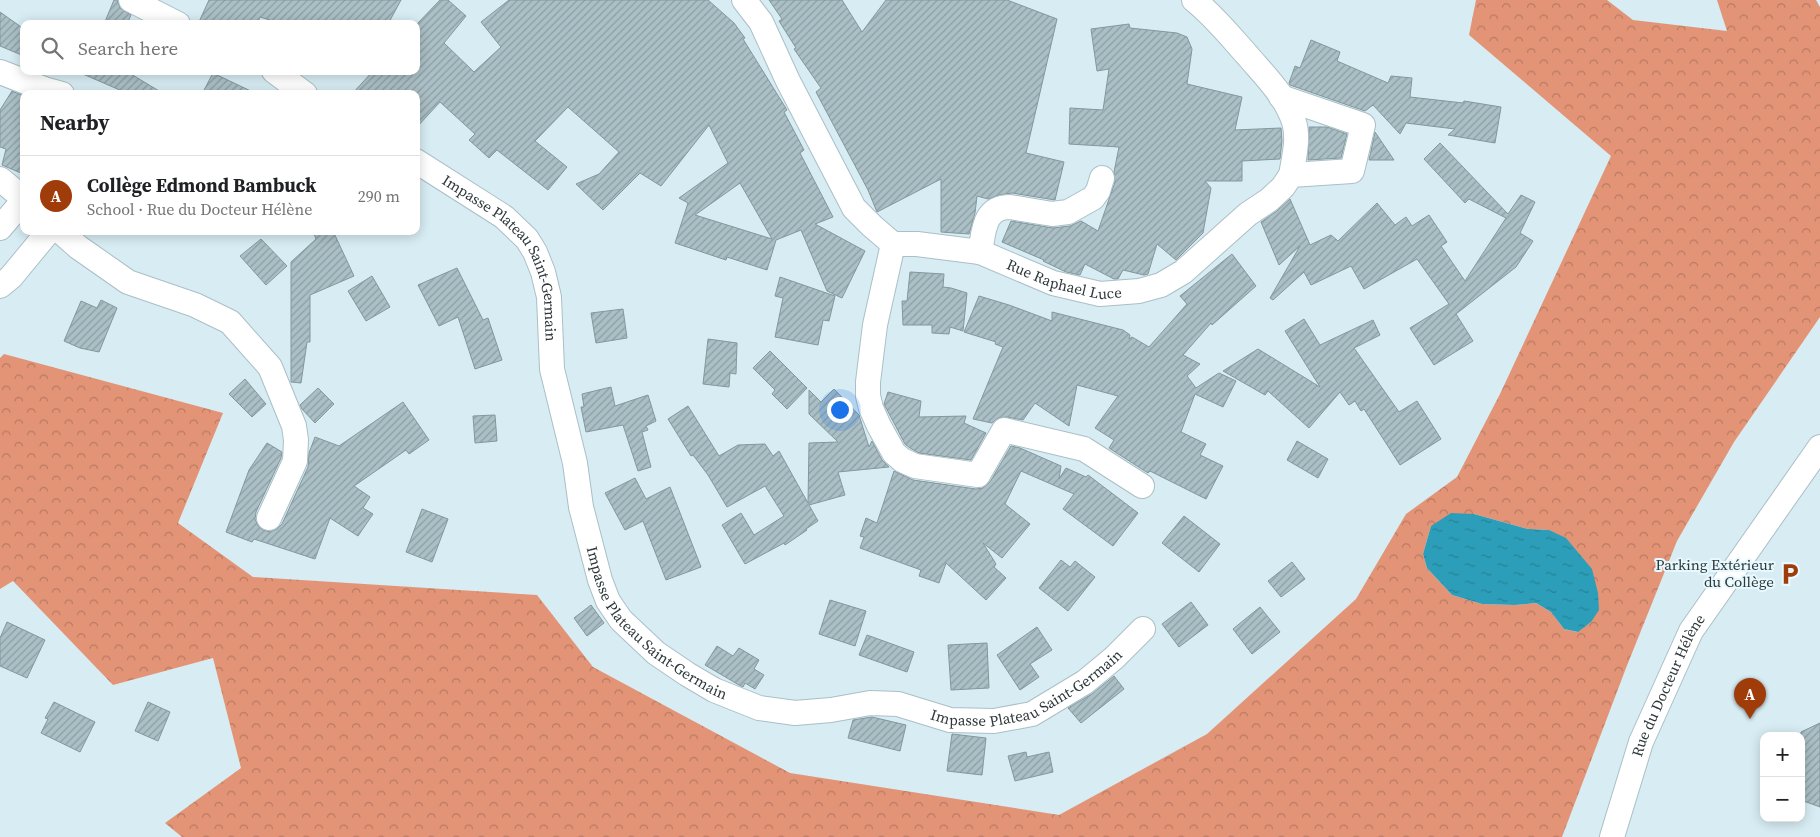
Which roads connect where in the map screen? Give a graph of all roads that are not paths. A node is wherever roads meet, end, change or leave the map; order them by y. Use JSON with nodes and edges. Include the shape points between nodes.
{"nodes":[{"id":1,"x":131,"y":0,"type":"edge"},
{"id":2,"x":744,"y":0,"type":"edge"},
{"id":3,"x":1194,"y":0,"type":"edge"},
{"id":4,"x":170,"y":20,"type":"edge"},
{"id":5,"x":0,"y":72,"type":"edge"},
{"id":6,"x":279,"y":75,"type":"edge"},
{"id":7,"x":48,"y":90,"type":"edge"},
{"id":8,"x":300,"y":90,"type":"edge"},
{"id":9,"x":1281,"y":97,"type":"junction"},
{"id":10,"x":420,"y":164,"type":"edge"},
{"id":11,"x":1290,"y":175,"type":"junction"},
{"id":12,"x":1102,"y":178,"type":"dead end"},
{"id":13,"x":0,"y":179,"type":"edge"},
{"id":14,"x":20,"y":196,"type":"edge"},
{"id":15,"x":20,"y":205,"type":"edge"},
{"id":16,"x":0,"y":228,"type":"edge"},
{"id":17,"x":46,"y":235,"type":"edge"},
{"id":18,"x":64,"y":235,"type":"edge"},
{"id":19,"x":893,"y":244,"type":"junction"},
{"id":20,"x":980,"y":252,"type":"junction"},
{"id":21,"x":0,"y":286,"type":"edge"},
{"id":22,"x":1820,"y":447,"type":"edge"},
{"id":23,"x":1142,"y":486,"type":"dead end"},
{"id":24,"x":269,"y":518,"type":"dead end"},
{"id":25,"x":1143,"y":629,"type":"dead end"},
{"id":26,"x":1612,"y":837,"type":"edge"}],
"edges":[{"from":1,"to":4,"type":"street"},
{"from":2,"to":19,"type":"street","via":[[761,22],[854,208]]},
{"from":3,"to":9,"type":"street","via":[[1227,31]]},
{"from":5,"to":7,"type":"street"},
{"from":6,"to":8,"type":"street"},
{"from":9,"to":11,"type":"street","via":[[1294,122],[1296,147]]},
{"from":9,"to":11,"type":"street","via":[[1363,125],[1352,171]]},
{"from":10,"to":25,"type":"street","name":"Impasse Plateau Saint-Germain","via":[[504,218],[527,239],[535,252],[549,297],[552,369],[600,580],[608,601],[621,620],[656,653],[686,674],[714,690],[759,708],[795,713],[870,703],[898,704],[950,720],[994,721],[1032,714],[1085,682]]},
{"from":11,"to":20,"type":"street","name":"Rue Raphael Luce","via":[[1269,200],[1248,214],[1183,272],[1139,292],[1100,294],[1076,289],[1053,283]]},
{"from":12,"to":20,"type":"street","via":[[1094,198],[1068,212],[1052,214],[1010,207],[994,210],[988,217]]},
{"from":13,"to":14,"type":"street"},
{"from":15,"to":16,"type":"street"},
{"from":17,"to":21,"type":"street","via":[[11,278]]},
{"from":18,"to":24,"type":"street","via":[[128,282],[195,305],[230,322],[270,366],[294,426],[296,440],[295,461]]},
{"from":19,"to":20,"type":"street","name":"Rue Raphael Luce"},
{"from":19,"to":23,"type":"street","via":[[875,325],[868,389],[871,408],[894,453],[915,466],[978,475],[1004,430],[1084,449]]},
{"from":22,"to":26,"type":"street","name":"Rue du Docteur Hélène","via":[[1692,631],[1641,742]]}]}
